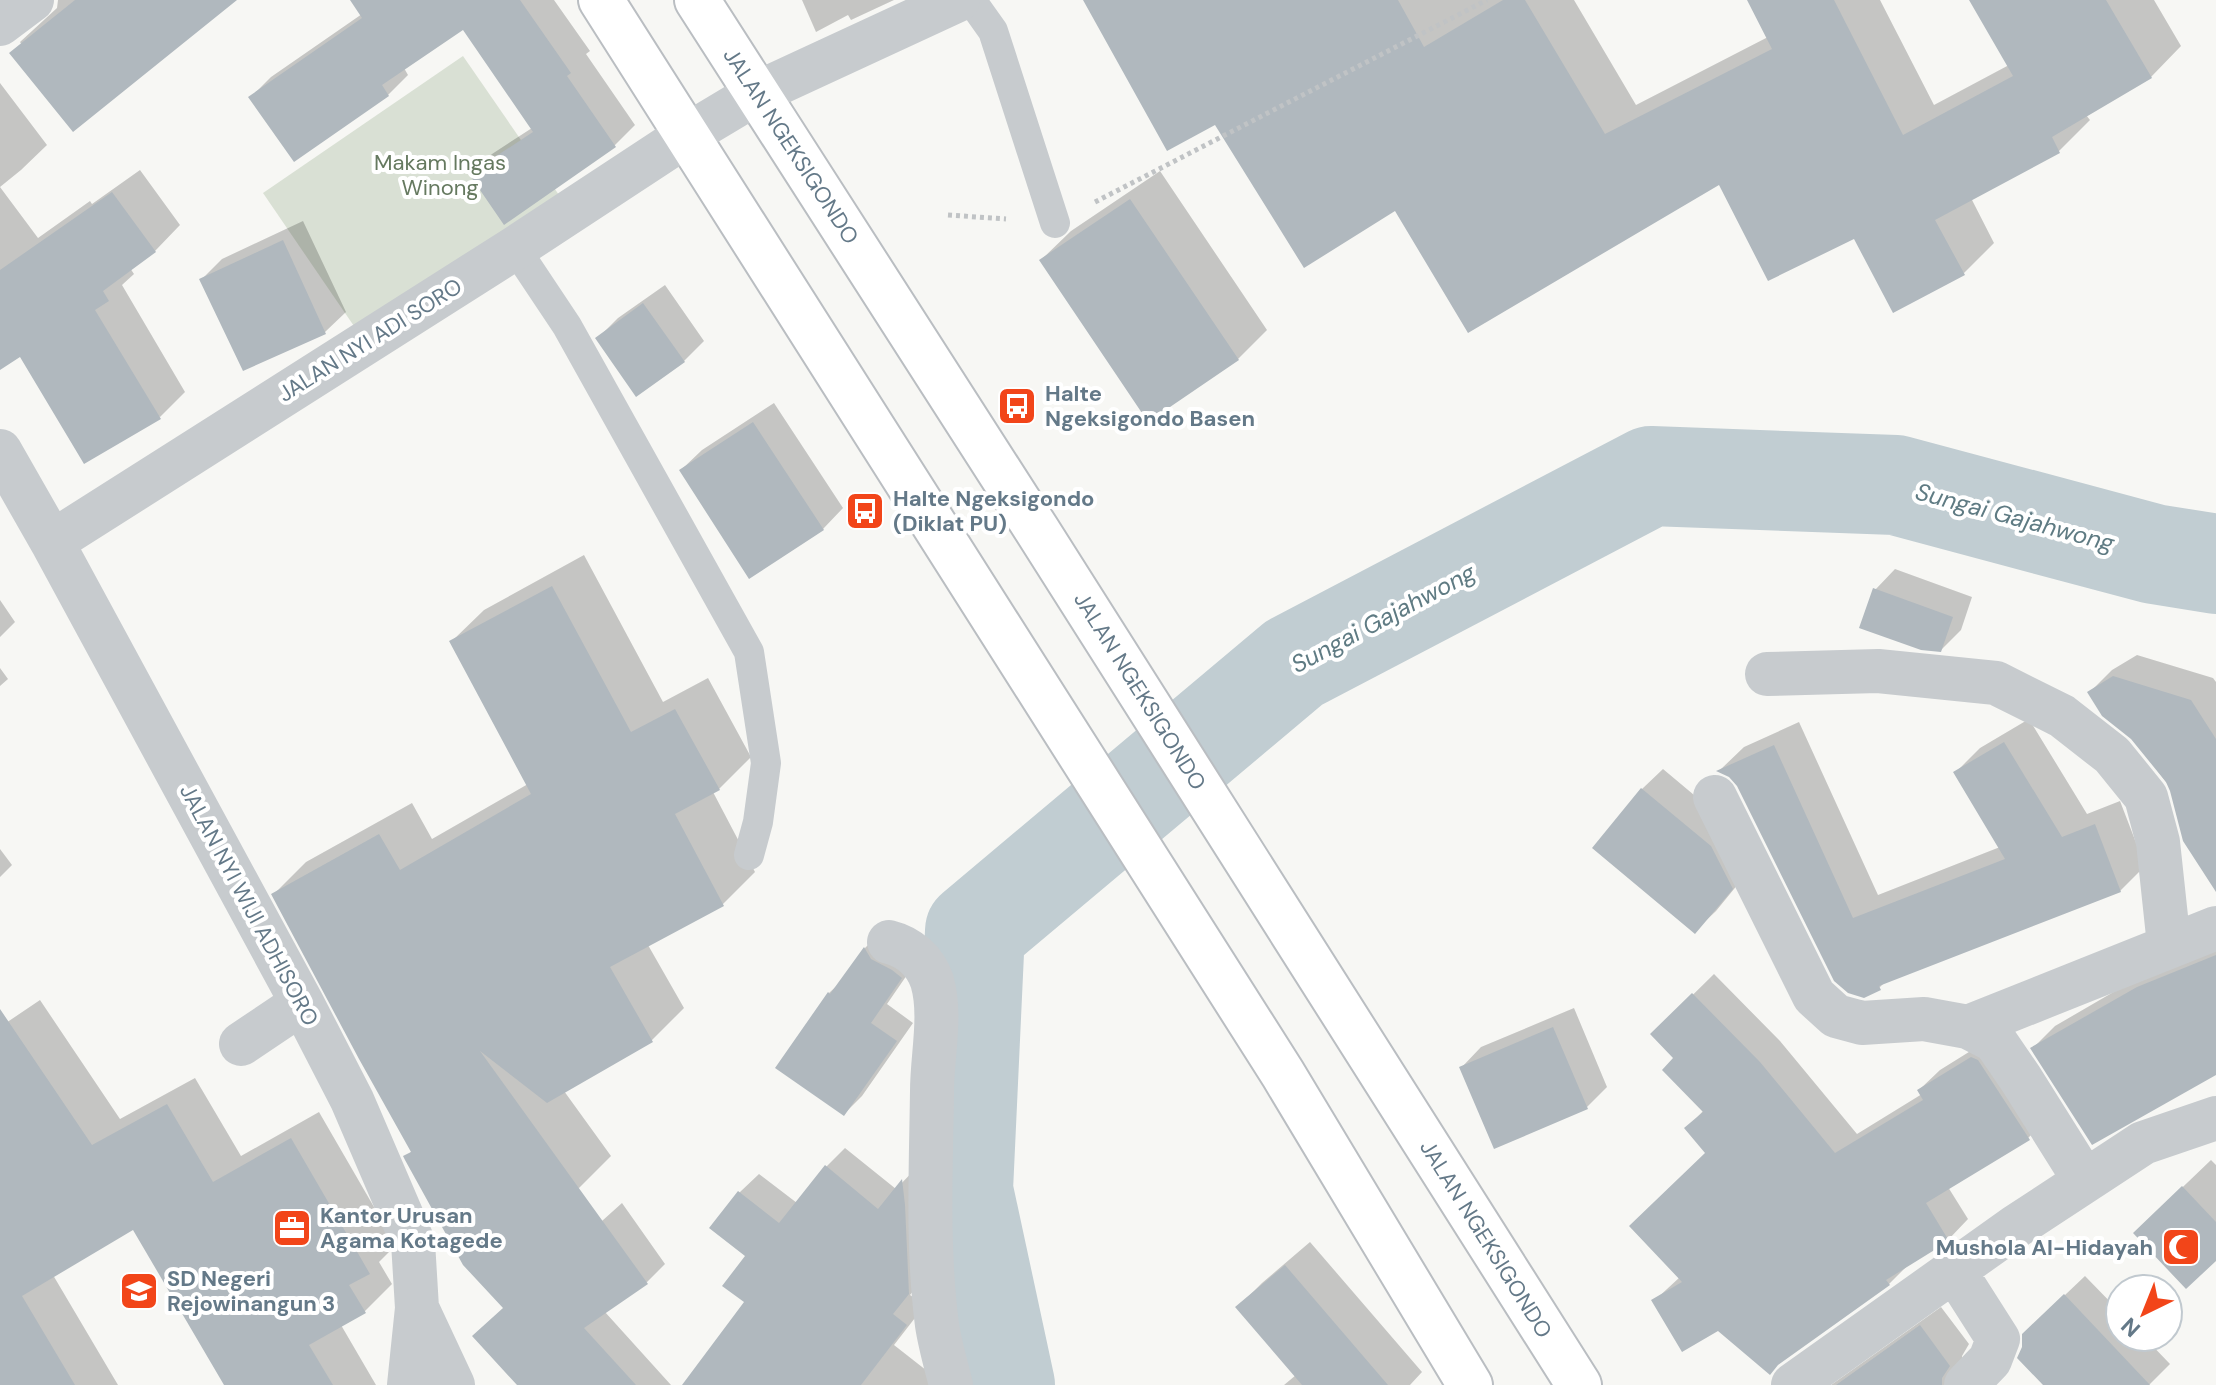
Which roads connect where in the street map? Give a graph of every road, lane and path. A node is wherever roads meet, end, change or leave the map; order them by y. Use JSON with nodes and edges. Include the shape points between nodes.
{"nodes":[{"id":1,"x":32,"y":0,"type":"edge"},
{"id":2,"x":601,"y":0,"type":"edge"},
{"id":3,"x":697,"y":0,"type":"edge"},
{"id":4,"x":958,"y":0,"type":"edge"},
{"id":5,"x":971,"y":0,"type":"edge"},
{"id":6,"x":1487,"y":0,"type":"edge"},
{"id":7,"x":0,"y":24,"type":"edge"},
{"id":8,"x":757,"y":93,"type":"junction"},
{"id":9,"x":687,"y":135,"type":"junction"},
{"id":10,"x":948,"y":215,"type":"dead end"},
{"id":11,"x":1055,"y":223,"type":"junction"},
{"id":12,"x":515,"y":248,"type":"junction"},
{"id":13,"x":0,"y":451,"type":"edge"},
{"id":14,"x":52,"y":542,"type":"junction"},
{"id":15,"x":1767,"y":674,"type":"dead end"},
{"id":16,"x":1715,"y":797,"type":"dead end"},
{"id":17,"x":749,"y":855,"type":"dead end"},
{"id":18,"x":2216,"y":928,"type":"edge"},
{"id":19,"x":889,"y":942,"type":"dead end"},
{"id":20,"x":2169,"y":945,"type":"junction"},
{"id":21,"x":302,"y":1003,"type":"junction"},
{"id":22,"x":1968,"y":1027,"type":"junction"},
{"id":23,"x":241,"y":1044,"type":"dead end"},
{"id":24,"x":2216,"y":1118,"type":"edge"},
{"id":25,"x":2085,"y":1181,"type":"junction"},
{"id":26,"x":1954,"y":1270,"type":"junction"},
{"id":27,"x":417,"y":1308,"type":"junction"},
{"id":28,"x":409,"y":1385,"type":"edge"},
{"id":29,"x":453,"y":1385,"type":"edge"},
{"id":30,"x":951,"y":1385,"type":"edge"},
{"id":31,"x":1470,"y":1385,"type":"edge"},
{"id":32,"x":1579,"y":1385,"type":"edge"},
{"id":33,"x":1793,"y":1385,"type":"edge"},
{"id":34,"x":1966,"y":1385,"type":"edge"}],
"edges":[{"from":1,"to":7,"type":"street"},
{"from":2,"to":9,"type":"main road"},
{"from":3,"to":8,"type":"main road","name":"JALAN NGEKSIGONDO"},
{"from":4,"to":8,"type":"street","name":"JALAN NYI ADI SORO"},
{"from":5,"to":11,"type":"lane","via":[[993,31]]},
{"from":6,"to":11,"type":"path"},
{"from":8,"to":9,"type":"street","name":"JALAN NYI ADI SORO"},
{"from":8,"to":32,"type":"main road","name":"JALAN NGEKSIGONDO"},
{"from":9,"to":12,"type":"street","name":"JALAN NYI ADI SORO"},
{"from":9,"to":31,"type":"main road","via":[[1283,1074]]},
{"from":10,"to":11,"type":"path"},
{"from":12,"to":14,"type":"street","name":"JALAN NYI ADI SORO"},
{"from":12,"to":17,"type":"lane","via":[[567,326],[749,652],[766,763]]},
{"from":13,"to":14,"type":"street","name":"JALAN NYI WIJI ADHISORO"},
{"from":14,"to":21,"type":"street","name":"JALAN NYI WIJI ADHISORO"},
{"from":15,"to":20,"type":"street","via":[[1878,671],[1996,683],[2062,716],[2112,755],[2146,797],[2158,842]]},
{"from":16,"to":22,"type":"street","via":[[1814,996],[1836,1016],[1862,1023],[1924,1019]]},
{"from":18,"to":20,"type":"street"},
{"from":19,"to":30,"type":"street","via":[[913,953],[933,984],[930,1232],[937,1325]]},
{"from":20,"to":22,"type":"street"},
{"from":21,"to":23,"type":"street"},
{"from":21,"to":27,"type":"street","name":"JALAN NYI WIJI ADHISORO","via":[[352,1100],[413,1242]]},
{"from":22,"to":25,"type":"street","via":[[1995,1041]]},
{"from":24,"to":25,"type":"street","via":[[2143,1143]]},
{"from":25,"to":26,"type":"street"},
{"from":26,"to":33,"type":"street"},
{"from":26,"to":34,"type":"street","via":[[1998,1339],[1990,1360]]},
{"from":27,"to":28,"type":"street","name":"JALAN NYI WIJI ADHISORO"},
{"from":27,"to":29,"type":"street"}]}
